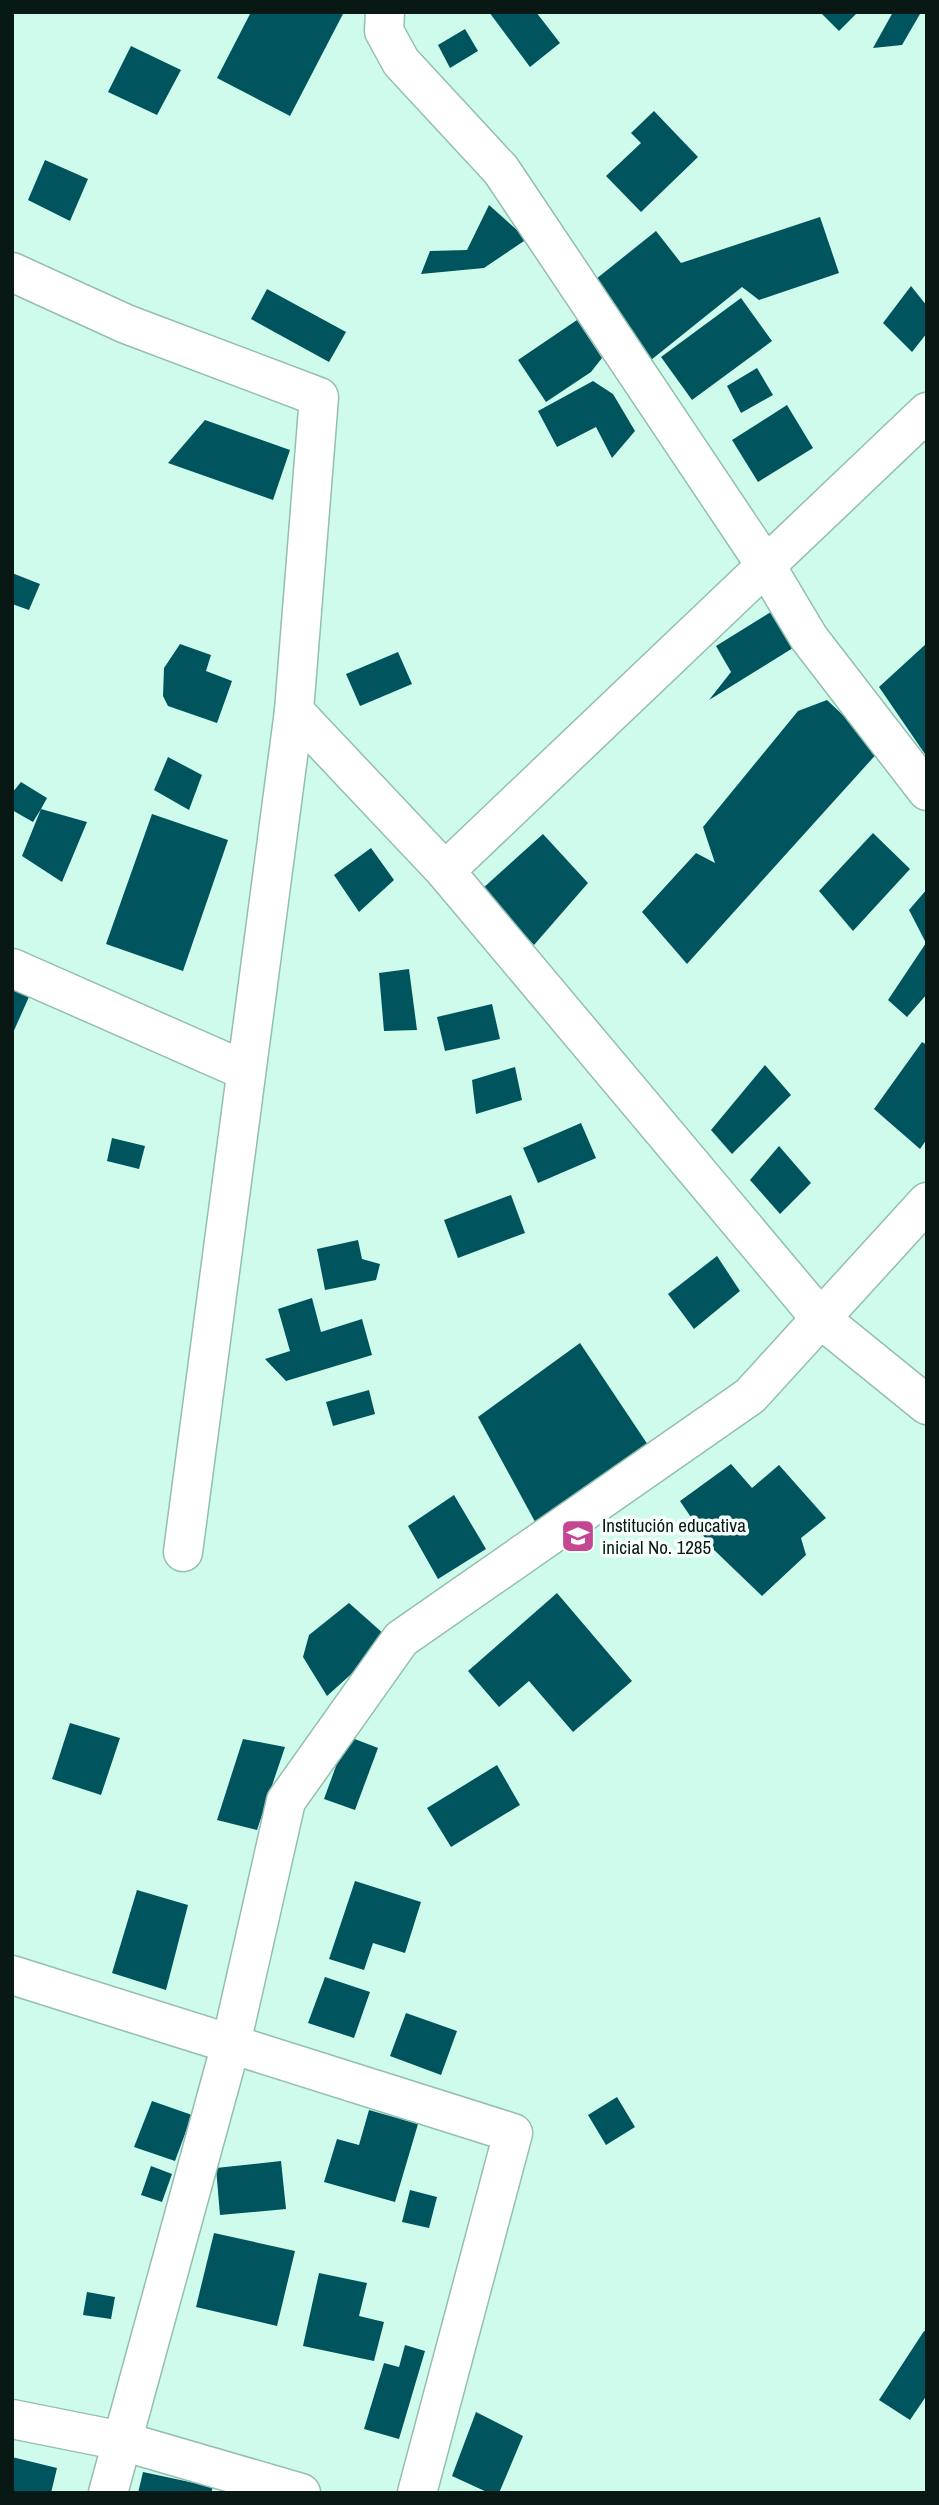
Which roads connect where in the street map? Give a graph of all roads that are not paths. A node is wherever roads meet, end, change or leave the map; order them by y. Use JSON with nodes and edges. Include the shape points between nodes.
{"nodes":[{"id":1,"x":385,"y":12,"type":"edge"},
{"id":2,"x":12,"y":272,"type":"edge"},
{"id":3,"x":927,"y":412,"type":"edge"},
{"id":4,"x":766,"y":566,"type":"junction"},
{"id":5,"x":294,"y":711,"type":"junction"},
{"id":6,"x":927,"y":791,"type":"edge"},
{"id":7,"x":445,"y":871,"type":"junction"},
{"id":8,"x":12,"y":968,"type":"edge"},
{"id":9,"x":246,"y":1071,"type":"junction"},
{"id":10,"x":927,"y":1202,"type":"edge"},
{"id":11,"x":821,"y":1319,"type":"junction"},
{"id":12,"x":927,"y":1405,"type":"edge"},
{"id":13,"x":183,"y":1552,"type":"dead end"},
{"id":14,"x":12,"y":1975,"type":"edge"},
{"id":15,"x":232,"y":2044,"type":"junction"},
{"id":16,"x":12,"y":2418,"type":"edge"},
{"id":17,"x":122,"y":2441,"type":"junction"},
{"id":18,"x":108,"y":2493,"type":"edge"},
{"id":19,"x":301,"y":2493,"type":"edge"},
{"id":20,"x":417,"y":2493,"type":"edge"}],
"edges":[{"from":1,"to":4,"type":"street","via":[[384,31],[401,62],[501,170]]},
{"from":2,"to":5,"type":"street","via":[[126,324],[319,397]]},
{"from":3,"to":4,"type":"street"},
{"from":4,"to":6,"type":"street","via":[[810,638]]},
{"from":4,"to":7,"type":"street"},
{"from":5,"to":7,"type":"street"},
{"from":5,"to":9,"type":"street"},
{"from":7,"to":11,"type":"street"},
{"from":8,"to":9,"type":"street"},
{"from":9,"to":13,"type":"street"},
{"from":10,"to":11,"type":"street"},
{"from":11,"to":12,"type":"street"},
{"from":11,"to":15,"type":"street","via":[[750,1395],[401,1639],[286,1801]]},
{"from":14,"to":15,"type":"street"},
{"from":15,"to":17,"type":"street"},
{"from":15,"to":20,"type":"street","via":[[513,2133]]},
{"from":16,"to":17,"type":"street"},
{"from":17,"to":18,"type":"street"},
{"from":17,"to":19,"type":"street"}]}
